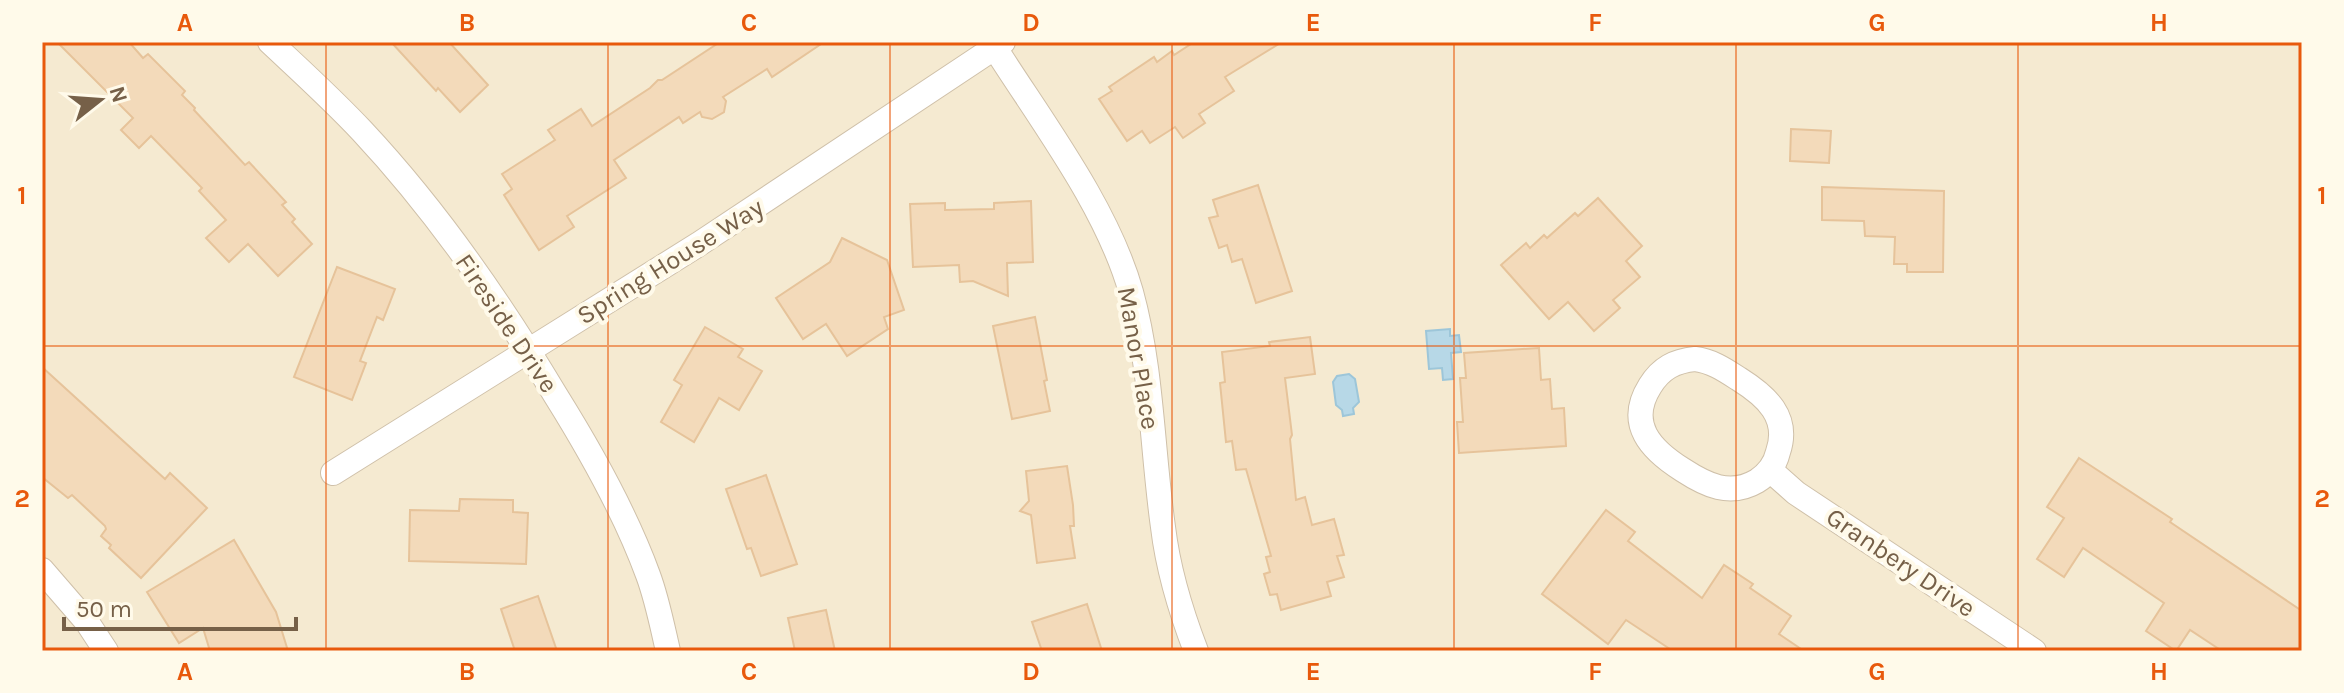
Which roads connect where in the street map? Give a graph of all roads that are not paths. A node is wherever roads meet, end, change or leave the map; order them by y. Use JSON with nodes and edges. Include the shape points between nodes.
{"nodes":[{"id":1,"x":270,"y":42,"type":"edge"},
{"id":2,"x":999,"y":45,"type":"edge"},
{"id":3,"x":528,"y":350,"type":"junction"},
{"id":4,"x":1770,"y":470,"type":"junction"},
{"id":5,"x":333,"y":473,"type":"dead end"},
{"id":6,"x":42,"y":570,"type":"edge"},
{"id":7,"x":106,"y":651,"type":"edge"},
{"id":8,"x":668,"y":651,"type":"edge"},
{"id":9,"x":1196,"y":651,"type":"edge"},
{"id":10,"x":2034,"y":651,"type":"edge"}],
"edges":[{"from":1,"to":3,"type":"street","name":"Fireside Drive","via":[[387,159],[486,286]]},
{"from":2,"to":3,"type":"street","name":"Spring House Way"},
{"from":2,"to":9,"type":"street","name":"Manor Place","via":[[1092,201],[1131,291],[1149,395],[1163,531]]},
{"from":3,"to":5,"type":"street","name":"Spring House Way"},
{"from":3,"to":8,"type":"street","name":"Fireside Drive","via":[[633,539]]},
{"from":4,"to":4,"type":"street","via":[[1780,448],[1780,426],[1773,406],[1757,391],[1714,364],[1695,359],[1675,362],[1653,381],[1641,409],[1642,425],[1665,459],[1721,489],[1753,483]]},
{"from":4,"to":10,"type":"street","name":"Granbery Drive","via":[[1796,493]]},
{"from":6,"to":7,"type":"street"}]}
